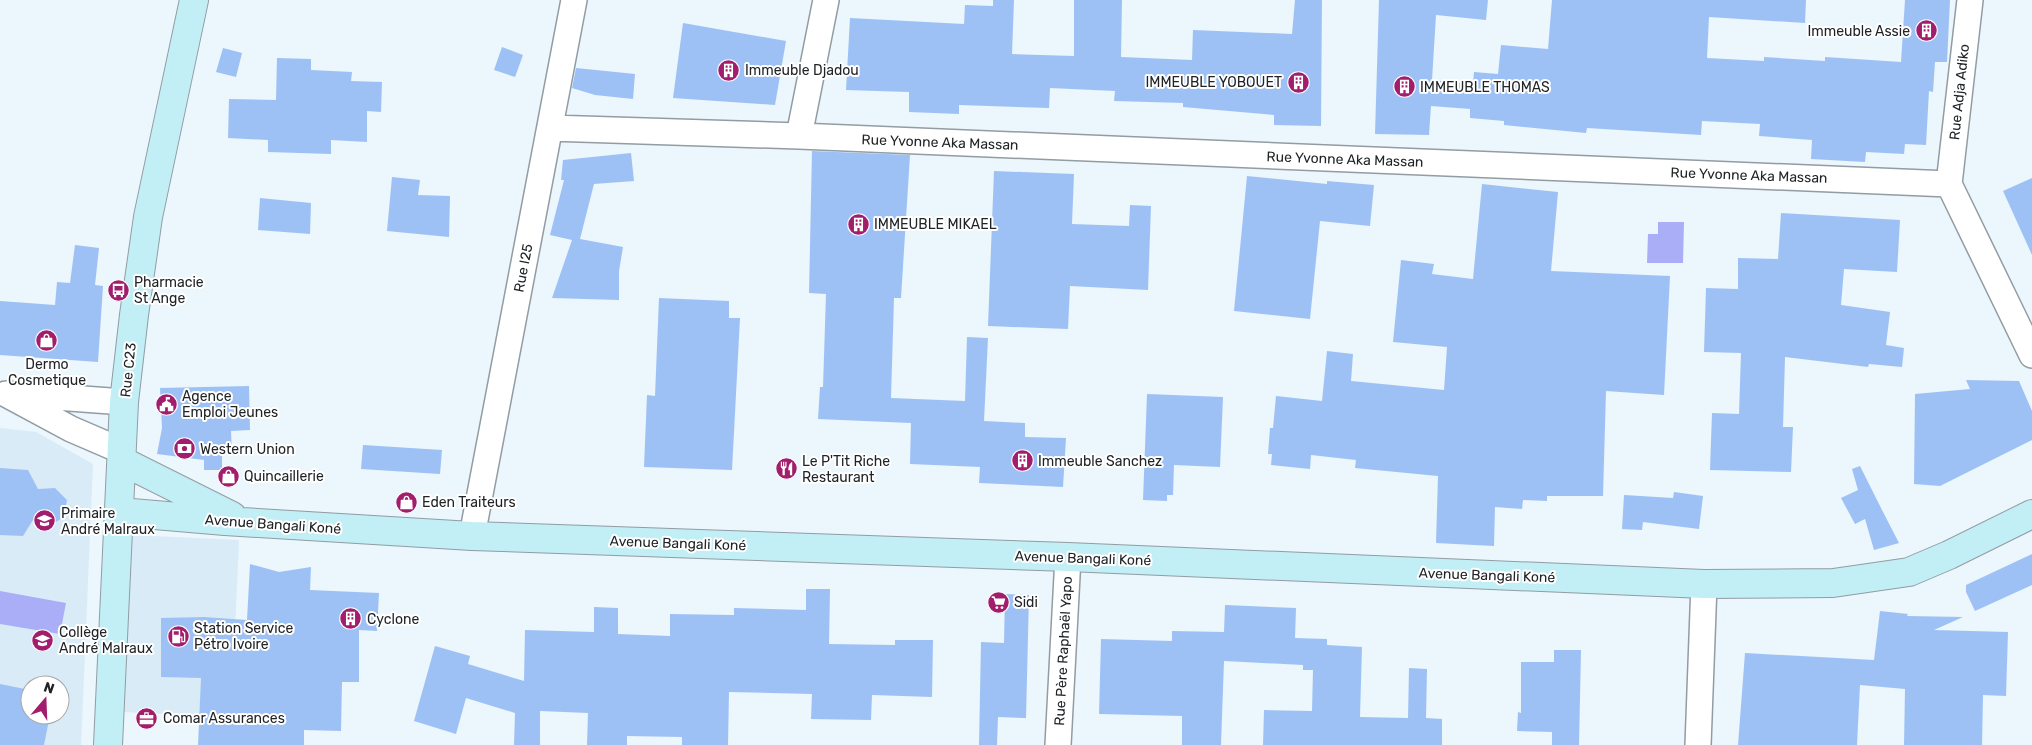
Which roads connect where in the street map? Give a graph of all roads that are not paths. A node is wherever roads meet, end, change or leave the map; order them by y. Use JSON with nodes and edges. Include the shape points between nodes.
{"nodes":[{"id":1,"x":194,"y":0,"type":"edge"},
{"id":2,"x":574,"y":0,"type":"edge"},
{"id":3,"x":826,"y":0,"type":"edge"},
{"id":4,"x":1970,"y":0,"type":"edge"},
{"id":5,"x":550,"y":128,"type":"junction"},
{"id":6,"x":799,"y":136,"type":"junction"},
{"id":7,"x":1949,"y":184,"type":"junction"},
{"id":8,"x":2032,"y":355,"type":"edge"},
{"id":9,"x":3,"y":393,"type":"edge"},
{"id":10,"x":124,"y":402,"type":"junction"},
{"id":11,"x":122,"y":456,"type":"junction"},
{"id":12,"x":120,"y":512,"type":"junction"},
{"id":13,"x":2032,"y":514,"type":"edge"},
{"id":14,"x":245,"y":522,"type":"junction"},
{"id":15,"x":472,"y":536,"type":"junction"},
{"id":16,"x":1068,"y":557,"type":"junction"},
{"id":17,"x":1704,"y":584,"type":"junction"},
{"id":18,"x":108,"y":745,"type":"edge"},
{"id":19,"x":1058,"y":745,"type":"edge"},
{"id":20,"x":1698,"y":745,"type":"edge"}],
"edges":[{"from":1,"to":10,"type":"street","name":"Rue C23","via":[[148,217]]},
{"from":2,"to":5,"type":"street","name":"Rue I25"},
{"from":3,"to":6,"type":"street"},
{"from":4,"to":7,"type":"street","name":"Rue Adja Adiko"},
{"from":5,"to":6,"type":"street","name":"Rue Yvonne Aka Massan"},
{"from":5,"to":15,"type":"street","name":"Rue I25"},
{"from":6,"to":7,"type":"street","name":"Rue Yvonne Aka Massan"},
{"from":7,"to":8,"type":"street"},
{"from":9,"to":10,"type":"street"},
{"from":9,"to":11,"type":"street"},
{"from":10,"to":11,"type":"street","name":"Rue C23"},
{"from":11,"to":12,"type":"street","name":"Rue C23"},
{"from":11,"to":14,"type":"street"},
{"from":12,"to":14,"type":"street","name":"Avenue Bangali Koné"},
{"from":12,"to":18,"type":"street","name":"Rue C23"},
{"from":13,"to":17,"type":"street","name":"Avenue Bangali Koné","via":[[1908,572],[1833,583]]},
{"from":14,"to":15,"type":"street","name":"Avenue Bangali Koné"},
{"from":15,"to":16,"type":"street","name":"Avenue Bangali Koné"},
{"from":16,"to":17,"type":"street","name":"Avenue Bangali Koné"},
{"from":16,"to":19,"type":"street","name":"Rue Père Raphaël Yapo"},
{"from":17,"to":20,"type":"street"}]}
